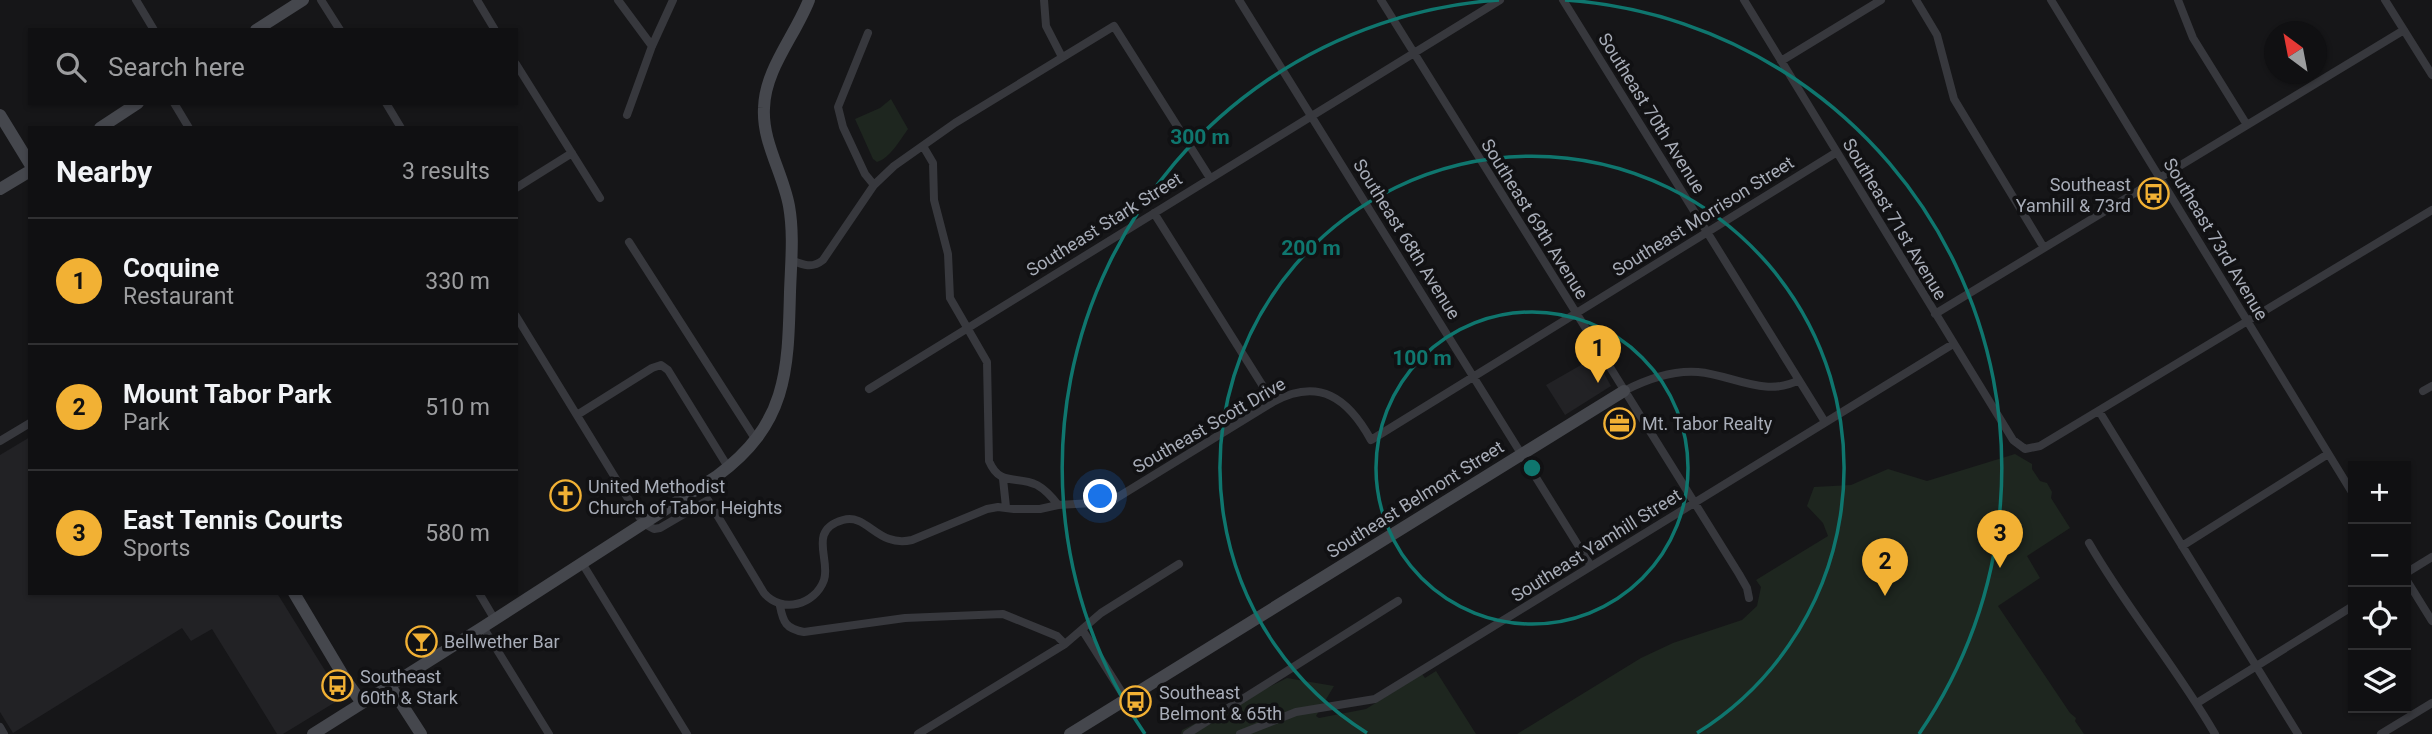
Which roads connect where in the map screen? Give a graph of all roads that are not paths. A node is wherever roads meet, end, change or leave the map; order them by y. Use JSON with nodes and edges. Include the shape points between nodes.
{"nodes":[{"id":1,"x":136,"y":0,"type":"edge"},
{"id":2,"x":303,"y":0,"type":"edge"},
{"id":3,"x":321,"y":0,"type":"edge"},
{"id":4,"x":477,"y":0,"type":"edge"},
{"id":5,"x":618,"y":0,"type":"edge"},
{"id":6,"x":673,"y":0,"type":"edge"},
{"id":7,"x":809,"y":0,"type":"edge"},
{"id":8,"x":1044,"y":0,"type":"edge"},
{"id":9,"x":1239,"y":0,"type":"edge"},
{"id":10,"x":1381,"y":0,"type":"edge"},
{"id":11,"x":1500,"y":0,"type":"edge"},
{"id":12,"x":1563,"y":0,"type":"edge"},
{"id":13,"x":1744,"y":0,"type":"edge"},
{"id":14,"x":1881,"y":0,"type":"edge"},
{"id":15,"x":1916,"y":0,"type":"edge"},
{"id":16,"x":2051,"y":0,"type":"edge"},
{"id":17,"x":2178,"y":0,"type":"edge"},
{"id":18,"x":2385,"y":0,"type":"edge"},
{"id":19,"x":153,"y":28,"type":"edge"},
{"id":20,"x":259,"y":28,"type":"edge"},
{"id":21,"x":339,"y":28,"type":"edge"},
{"id":22,"x":494,"y":28,"type":"edge"},
{"id":23,"x":2404,"y":30,"type":"junction"},
{"id":24,"x":868,"y":33,"type":"dead end"},
{"id":25,"x":652,"y":46,"type":"junction"},
{"id":26,"x":1414,"y":52,"type":"junction"},
{"id":27,"x":1062,"y":57,"type":"junction"},
{"id":28,"x":1782,"y":61,"type":"junction"},
{"id":29,"x":518,"y":67,"type":"edge"},
{"id":30,"x":2431,"y":72,"type":"edge"},
{"id":31,"x":135,"y":105,"type":"edge"},
{"id":32,"x":175,"y":105,"type":"edge"},
{"id":33,"x":387,"y":105,"type":"edge"},
{"id":34,"x":627,"y":114,"type":"dead end"},
{"id":35,"x":0,"y":115,"type":"edge"},
{"id":36,"x":1311,"y":116,"type":"junction"},
{"id":37,"x":2247,"y":125,"type":"junction"},
{"id":38,"x":103,"y":126,"type":"edge"},
{"id":39,"x":188,"y":126,"type":"edge"},
{"id":40,"x":396,"y":126,"type":"edge"},
{"id":41,"x":923,"y":146,"type":"junction"},
{"id":42,"x":1837,"y":152,"type":"junction"},
{"id":43,"x":572,"y":153,"type":"junction"},
{"id":44,"x":28,"y":161,"type":"edge"},
{"id":45,"x":28,"y":172,"type":"edge"},
{"id":46,"x":1210,"y":178,"type":"junction"},
{"id":47,"x":2160,"y":178,"type":"junction"},
{"id":48,"x":874,"y":185,"type":"junction"},
{"id":49,"x":518,"y":187,"type":"edge"},
{"id":50,"x":0,"y":189,"type":"edge"},
{"id":51,"x":600,"y":198,"type":"dead end"},
{"id":52,"x":2432,"y":210,"type":"edge"},
{"id":53,"x":1154,"y":213,"type":"junction"},
{"id":54,"x":1708,"y":232,"type":"junction"},
{"id":55,"x":629,"y":242,"type":"dead end"},
{"id":56,"x":2044,"y":248,"type":"junction"},
{"id":57,"x":791,"y":260,"type":"junction"},
{"id":58,"x":1575,"y":313,"type":"junction"},
{"id":59,"x":1935,"y":314,"type":"junction"},
{"id":60,"x":518,"y":319,"type":"edge"},
{"id":61,"x":2247,"y":321,"type":"junction"},
{"id":62,"x":966,"y":329,"type":"junction"},
{"id":63,"x":1953,"y":344,"type":"junction"},
{"id":64,"x":1474,"y":376,"type":"junction"},
{"id":65,"x":1799,"y":380,"type":"junction"},
{"id":66,"x":2432,"y":386,"type":"edge"},
{"id":67,"x":869,"y":389,"type":"dead end"},
{"id":68,"x":1624,"y":391,"type":"junction"},
{"id":69,"x":2424,"y":391,"type":"dead end"},
{"id":70,"x":1273,"y":402,"type":"junction"},
{"id":71,"x":2099,"y":411,"type":"junction"},
{"id":72,"x":577,"y":415,"type":"junction"},
{"id":73,"x":1825,"y":422,"type":"junction"},
{"id":74,"x":28,"y":424,"type":"edge"},
{"id":75,"x":756,"y":440,"type":"junction"},
{"id":76,"x":1371,"y":440,"type":"joint"},
{"id":77,"x":0,"y":441,"type":"edge"},
{"id":78,"x":1521,"y":454,"type":"junction"},
{"id":79,"x":2328,"y":454,"type":"junction"},
{"id":80,"x":729,"y":467,"type":"junction"},
{"id":81,"x":1003,"y":479,"type":"junction"},
{"id":82,"x":2348,"y":486,"type":"edge"},
{"id":83,"x":1694,"y":502,"type":"junction"},
{"id":84,"x":1058,"y":505,"type":"junction"},
{"id":85,"x":1006,"y":507,"type":"junction"},
{"id":86,"x":643,"y":523,"type":"junction"},
{"id":87,"x":2090,"y":543,"type":"dead end"},
{"id":88,"x":2182,"y":546,"type":"junction"},
{"id":89,"x":2432,"y":557,"type":"edge"},
{"id":90,"x":582,"y":563,"type":"junction"},
{"id":91,"x":1179,"y":564,"type":"dead end"},
{"id":92,"x":1591,"y":566,"type":"junction"},
{"id":93,"x":2411,"y":570,"type":"edge"},
{"id":94,"x":2411,"y":587,"type":"edge"},
{"id":95,"x":295,"y":595,"type":"edge"},
{"id":96,"x":480,"y":595,"type":"edge"},
{"id":97,"x":1749,"y":598,"type":"dead end"},
{"id":98,"x":1398,"y":601,"type":"dead end"},
{"id":99,"x":780,"y":606,"type":"junction"},
{"id":100,"x":2348,"y":609,"type":"edge"},
{"id":101,"x":495,"y":620,"type":"junction"},
{"id":102,"x":2432,"y":621,"type":"edge"},
{"id":103,"x":484,"y":627,"type":"junction"},
{"id":104,"x":1083,"y":631,"type":"junction"},
{"id":105,"x":1065,"y":644,"type":"junction"},
{"id":106,"x":2257,"y":666,"type":"junction"},
{"id":107,"x":390,"y":686,"type":"junction"},
{"id":108,"x":1126,"y":699,"type":"junction"},
{"id":109,"x":362,"y":703,"type":"junction"},
{"id":110,"x":2197,"y":703,"type":"junction"},
{"id":111,"x":2432,"y":703,"type":"edge"},
{"id":112,"x":0,"y":727,"type":"edge"},
{"id":113,"x":4,"y":734,"type":"edge"},
{"id":114,"x":313,"y":734,"type":"edge"},
{"id":115,"x":421,"y":734,"type":"edge"},
{"id":116,"x":549,"y":734,"type":"edge"},
{"id":117,"x":687,"y":734,"type":"edge"},
{"id":118,"x":918,"y":734,"type":"edge"},
{"id":119,"x":1070,"y":734,"type":"edge"},
{"id":120,"x":1187,"y":734,"type":"edge"},
{"id":121,"x":1240,"y":734,"type":"edge"},
{"id":122,"x":2215,"y":734,"type":"edge"},
{"id":123,"x":2298,"y":734,"type":"edge"},
{"id":124,"x":2381,"y":734,"type":"edge"}],
"edges":[{"from":1,"to":19,"type":"street"},
{"from":2,"to":20,"type":"street"},
{"from":3,"to":21,"type":"street"},
{"from":4,"to":22,"type":"street"},
{"from":5,"to":25,"type":"street"},
{"from":6,"to":25,"type":"street"},
{"from":7,"to":57,"type":"street","via":[[774,69],[764,107],[766,134],[789,206]]},
{"from":8,"to":27,"type":"street","via":[[1046,26]]},
{"from":9,"to":36,"type":"street","name":"Southeast 68th Avenue"},
{"from":10,"to":26,"type":"street","name":"Southeast 69th Avenue"},
{"from":11,"to":26,"type":"street","name":"Southeast Stark Street"},
{"from":12,"to":54,"type":"street","name":"Southeast 70th Avenue"},
{"from":13,"to":28,"type":"street","name":"Southeast 71st Avenue"},
{"from":14,"to":28,"type":"street"},
{"from":15,"to":56,"type":"street","via":[[1937,35],[1954,99]]},
{"from":16,"to":47,"type":"street","name":"Southeast 73rd Avenue"},
{"from":17,"to":37,"type":"street","via":[[2193,38]]},
{"from":18,"to":23,"type":"street"},
{"from":23,"to":30,"type":"street"},
{"from":23,"to":37,"type":"street"},
{"from":24,"to":48,"type":"street","via":[[838,107],[848,139]]},
{"from":25,"to":34,"type":"street"},
{"from":26,"to":36,"type":"street","name":"Southeast Stark Street"},
{"from":26,"to":58,"type":"street","name":"Southeast 69th Avenue"},
{"from":27,"to":41,"type":"street"},
{"from":27,"to":46,"type":"street","via":[[1114,26]]},
{"from":28,"to":42,"type":"street","name":"Southeast 71st Avenue"},
{"from":29,"to":43,"type":"street"},
{"from":31,"to":38,"type":"street"},
{"from":32,"to":39,"type":"street"},
{"from":33,"to":40,"type":"street"},
{"from":35,"to":44,"type":"street"},
{"from":36,"to":46,"type":"street","name":"Southeast Stark Street"},
{"from":36,"to":64,"type":"street","name":"Southeast 68th Avenue"},
{"from":37,"to":47,"type":"street"},
{"from":41,"to":48,"type":"street"},
{"from":41,"to":62,"type":"street","via":[[933,163],[934,200],[948,254],[950,298]]},
{"from":42,"to":54,"type":"street","name":"Southeast Morrison Street"},
{"from":42,"to":59,"type":"street","name":"Southeast 71st Avenue"},
{"from":43,"to":49,"type":"street"},
{"from":43,"to":51,"type":"street"},
{"from":45,"to":50,"type":"street"},
{"from":46,"to":53,"type":"street","name":"Southeast Stark Street"},
{"from":47,"to":56,"type":"street"},
{"from":47,"to":61,"type":"street","name":"Southeast 73rd Avenue"},
{"from":48,"to":57,"type":"street","via":[[823,260],[806,266]]},
{"from":52,"to":61,"type":"street"},
{"from":53,"to":62,"type":"street","name":"Southeast Stark Street"},
{"from":53,"to":70,"type":"street"},
{"from":54,"to":58,"type":"street","name":"Southeast Morrison Street"},
{"from":54,"to":65,"type":"street","name":"Southeast 70th Avenue"},
{"from":55,"to":75,"type":"street"},
{"from":56,"to":59,"type":"street"},
{"from":57,"to":75,"type":"street","via":[[785,372],[778,402]]},
{"from":58,"to":64,"type":"street","name":"Southeast Morrison Street"},
{"from":58,"to":68,"type":"street","name":"Southeast 69th Avenue"},
{"from":59,"to":63,"type":"street","name":"Southeast 71st Avenue"},
{"from":60,"to":72,"type":"street"},
{"from":61,"to":71,"type":"street"},
{"from":61,"to":79,"type":"street","name":"Southeast 73rd Avenue"},
{"from":62,"to":67,"type":"street","name":"Southeast Stark Street"},
{"from":62,"to":81,"type":"street","via":[[987,362],[989,461]]},
{"from":63,"to":71,"type":"street","name":"Southeast 71st Avenue","via":[[2013,440],[2025,449],[2040,446]]},
{"from":63,"to":73,"type":"street","name":"Southeast Yamhill Street"},
{"from":64,"to":76,"type":"street","name":"Southeast Morrison Street"},
{"from":64,"to":78,"type":"street","name":"Southeast 68th Avenue"},
{"from":65,"to":68,"type":"street","name":"Southeast Belmont Street","via":[[1769,387],[1682,372]]},
{"from":65,"to":73,"type":"street","name":"Southeast 70th Avenue"},
{"from":66,"to":69,"type":"street"},
{"from":68,"to":78,"type":"street","name":"Southeast Belmont Street"},
{"from":68,"to":83,"type":"street","name":"Southeast 69th Avenue"},
{"from":70,"to":76,"type":"street","name":"Southeast Scott Drive","via":[[1299,391],[1327,394],[1353,411]]},
{"from":70,"to":84,"type":"street","name":"Southeast Scott Drive","via":[[1110,502]]},
{"from":71,"to":88,"type":"street"},
{"from":72,"to":80,"type":"street","via":[[661,365]]},
{"from":72,"to":86,"type":"street"},
{"from":73,"to":83,"type":"street","name":"Southeast Yamhill Street"},
{"from":74,"to":77,"type":"street"},
{"from":75,"to":80,"type":"street"},
{"from":78,"to":92,"type":"street","name":"Southeast 68th Avenue"},
{"from":78,"to":108,"type":"street","name":"Southeast Belmont Street"},
{"from":79,"to":82,"type":"street","name":"Southeast 73rd Avenue"},
{"from":79,"to":88,"type":"street"},
{"from":80,"to":86,"type":"street"},
{"from":81,"to":84,"type":"street","via":[[1034,484]]},
{"from":81,"to":85,"type":"street"},
{"from":83,"to":92,"type":"street","name":"Southeast Yamhill Street"},
{"from":83,"to":97,"type":"street","name":"Southeast 69th Avenue"},
{"from":84,"to":85,"type":"street","name":"Southeast Scott Drive"},
{"from":85,"to":99,"type":"street","name":"Southeast Scott Drive","via":[[987,509],[900,543],[861,522],[842,520],[823,539],[825,576],[818,590],[799,603]]},
{"from":86,"to":90,"type":"street"},
{"from":86,"to":99,"type":"street","via":[[660,528],[708,500],[764,593]]},
{"from":87,"to":110,"type":"street"},
{"from":88,"to":106,"type":"street"},
{"from":89,"to":93,"type":"street"},
{"from":90,"to":101,"type":"street"},
{"from":90,"to":117,"type":"street"},
{"from":91,"to":104,"type":"street","via":[[1101,613]]},
{"from":92,"to":121,"type":"street","name":"Southeast Yamhill Street","via":[[1375,699],[1296,712]]},
{"from":94,"to":102,"type":"street"},
{"from":95,"to":109,"type":"street"},
{"from":96,"to":101,"type":"street"},
{"from":98,"to":120,"type":"street"},
{"from":99,"to":105,"type":"street","via":[[788,627],[804,632],[905,618],[1003,614],[1057,636]]},
{"from":100,"to":106,"type":"street"},
{"from":101,"to":103,"type":"street"},
{"from":103,"to":107,"type":"street"},
{"from":103,"to":116,"type":"street"},
{"from":104,"to":105,"type":"street"},
{"from":104,"to":108,"type":"street"},
{"from":105,"to":118,"type":"street"},
{"from":106,"to":110,"type":"street"},
{"from":106,"to":123,"type":"street"},
{"from":107,"to":109,"type":"street"},
{"from":107,"to":115,"type":"street"},
{"from":108,"to":119,"type":"street","name":"Southeast Belmont Street"},
{"from":109,"to":114,"type":"street"},
{"from":110,"to":122,"type":"street"},
{"from":111,"to":124,"type":"street"},
{"from":112,"to":113,"type":"street"}]}
